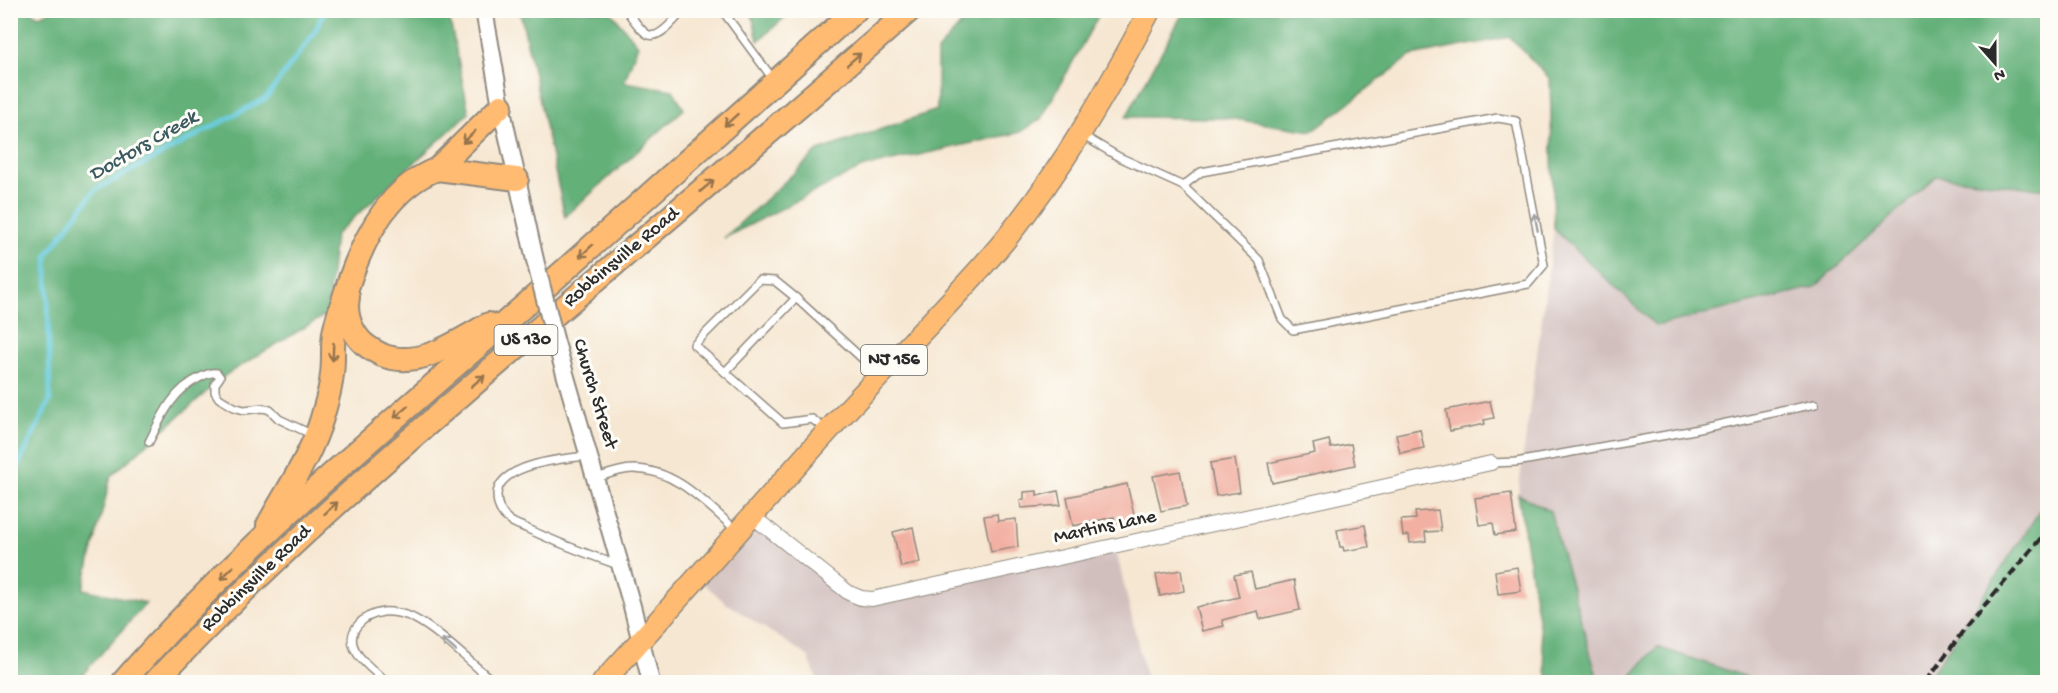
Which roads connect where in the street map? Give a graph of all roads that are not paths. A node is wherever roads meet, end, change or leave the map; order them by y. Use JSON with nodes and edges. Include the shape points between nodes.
{"nodes":[{"id":1,"x":484,"y":10,"type":"edge"},
{"id":2,"x":626,"y":10,"type":"edge"},
{"id":3,"x":683,"y":10,"type":"edge"},
{"id":4,"x":722,"y":10,"type":"edge"},
{"id":5,"x":856,"y":10,"type":"edge"},
{"id":6,"x":910,"y":10,"type":"edge"},
{"id":7,"x":1150,"y":10,"type":"edge"},
{"id":8,"x":775,"y":81,"type":"junction"},
{"id":9,"x":501,"y":106,"type":"junction"},
{"id":10,"x":1080,"y":134,"type":"junction"},
{"id":11,"x":437,"y":169,"type":"junction"},
{"id":12,"x":517,"y":179,"type":"junction"},
{"id":13,"x":1184,"y":186,"type":"junction"},
{"id":14,"x":352,"y":275,"type":"junction"},
{"id":15,"x":796,"y":298,"type":"junction"},
{"id":16,"x":525,"y":305,"type":"junction"},
{"id":17,"x":725,"y":372,"type":"junction"},
{"id":18,"x":880,"y":375,"type":"junction"},
{"id":19,"x":1815,"y":404,"type":"dead end"},
{"id":20,"x":828,"y":431,"type":"junction"},
{"id":21,"x":315,"y":436,"type":"junction"},
{"id":22,"x":149,"y":442,"type":"dead end"},
{"id":23,"x":590,"y":455,"type":"junction"},
{"id":24,"x":1491,"y":463,"type":"joint"},
{"id":25,"x":597,"y":478,"type":"junction"},
{"id":26,"x":752,"y":516,"type":"junction"},
{"id":27,"x":738,"y":532,"type":"junction"},
{"id":28,"x":259,"y":542,"type":"junction"},
{"id":29,"x":621,"y":566,"type":"junction"},
{"id":30,"x":640,"y":641,"type":"junction"},
{"id":31,"x":123,"y":682,"type":"edge"},
{"id":32,"x":155,"y":682,"type":"edge"},
{"id":33,"x":387,"y":682,"type":"edge"},
{"id":34,"x":494,"y":682,"type":"edge"},
{"id":35,"x":603,"y":682,"type":"edge"},
{"id":36,"x":651,"y":682,"type":"edge"}],
"edges":[{"from":1,"to":9,"type":"street","name":"Church Street"},
{"from":2,"to":3,"type":"lane","via":[[648,35],[654,36]]},
{"from":4,"to":8,"type":"lane"},
{"from":5,"to":8,"type":"highway","name":"Robbinsville Road","number":"US 130"},
{"from":32,"to":6,"type":"highway","name":"Robbinsville Road","number":"US 130","one_way":true,"via":[[249,585],[344,497]]},
{"from":7,"to":10,"type":"main road","number":"NJ 156"},
{"from":8,"to":16,"type":"highway","name":"Robbinsville Road","number":"US 130","one_way":true},
{"from":9,"to":11,"type":"highway","one_way":true},
{"from":9,"to":12,"type":"street","name":"Church Street"},
{"from":10,"to":13,"type":"lane","via":[[1119,157]]},
{"from":10,"to":18,"type":"main road","number":"NJ 156","via":[[1006,238]]},
{"from":11,"to":12,"type":"highway"},
{"from":11,"to":14,"type":"highway","via":[[406,187],[387,206],[359,251]]},
{"from":12,"to":23,"type":"street","name":"Church Street","bridge":true,"via":[[555,339]]},
{"from":13,"to":13,"type":"lane","one_way":true,"via":[[1258,260],[1282,318],[1293,330],[1527,284],[1544,265],[1516,121],[1498,118],[1201,172]]},
{"from":14,"to":16,"type":"highway","via":[[347,303],[353,331],[372,351],[405,360],[438,351]]},
{"from":14,"to":21,"type":"highway","one_way":true,"via":[[342,299],[334,334],[330,388]]},
{"from":15,"to":17,"type":"lane"},
{"from":15,"to":17,"type":"lane","via":[[775,281],[759,280],[694,345]]},
{"from":15,"to":18,"type":"lane"},
{"from":16,"to":28,"type":"highway","name":"Robbinsville Road","number":"US 130","one_way":true},
{"from":17,"to":20,"type":"lane","via":[[783,423],[812,419]]},
{"from":18,"to":20,"type":"main road","number":"NJ 156"},
{"from":19,"to":24,"type":"lane","via":[[1677,434]]},
{"from":20,"to":26,"type":"main road","number":"NJ 156"},
{"from":21,"to":22,"type":"lane","via":[[279,419],[270,410],[244,410],[219,398],[215,384],[220,377],[213,372],[173,396]]},
{"from":21,"to":28,"type":"highway"},
{"from":23,"to":25,"type":"street","name":"Church Street"},
{"from":23,"to":29,"type":"lane","via":[[518,471],[497,490],[497,501],[509,521]]},
{"from":24,"to":26,"type":"street","name":"Martins Lane","via":[[872,599],[849,593]]},
{"from":25,"to":27,"type":"lane","via":[[631,469],[650,470],[684,485]]},
{"from":25,"to":29,"type":"street","name":"Church Street"},
{"from":26,"to":27,"type":"main road","number":"NJ 156"},
{"from":27,"to":30,"type":"main road","number":"NJ 156"},
{"from":28,"to":31,"type":"highway","name":"Robbinsville Road","number":"US 130","one_way":true},
{"from":29,"to":30,"type":"street","name":"Church Street"},
{"from":30,"to":35,"type":"main road","number":"NJ 156"},
{"from":30,"to":36,"type":"street","name":"Church Street"},
{"from":34,"to":33,"type":"lane","one_way":true,"via":[[426,626],[408,615],[391,611],[367,618],[355,627],[352,639],[356,653]]}]}
